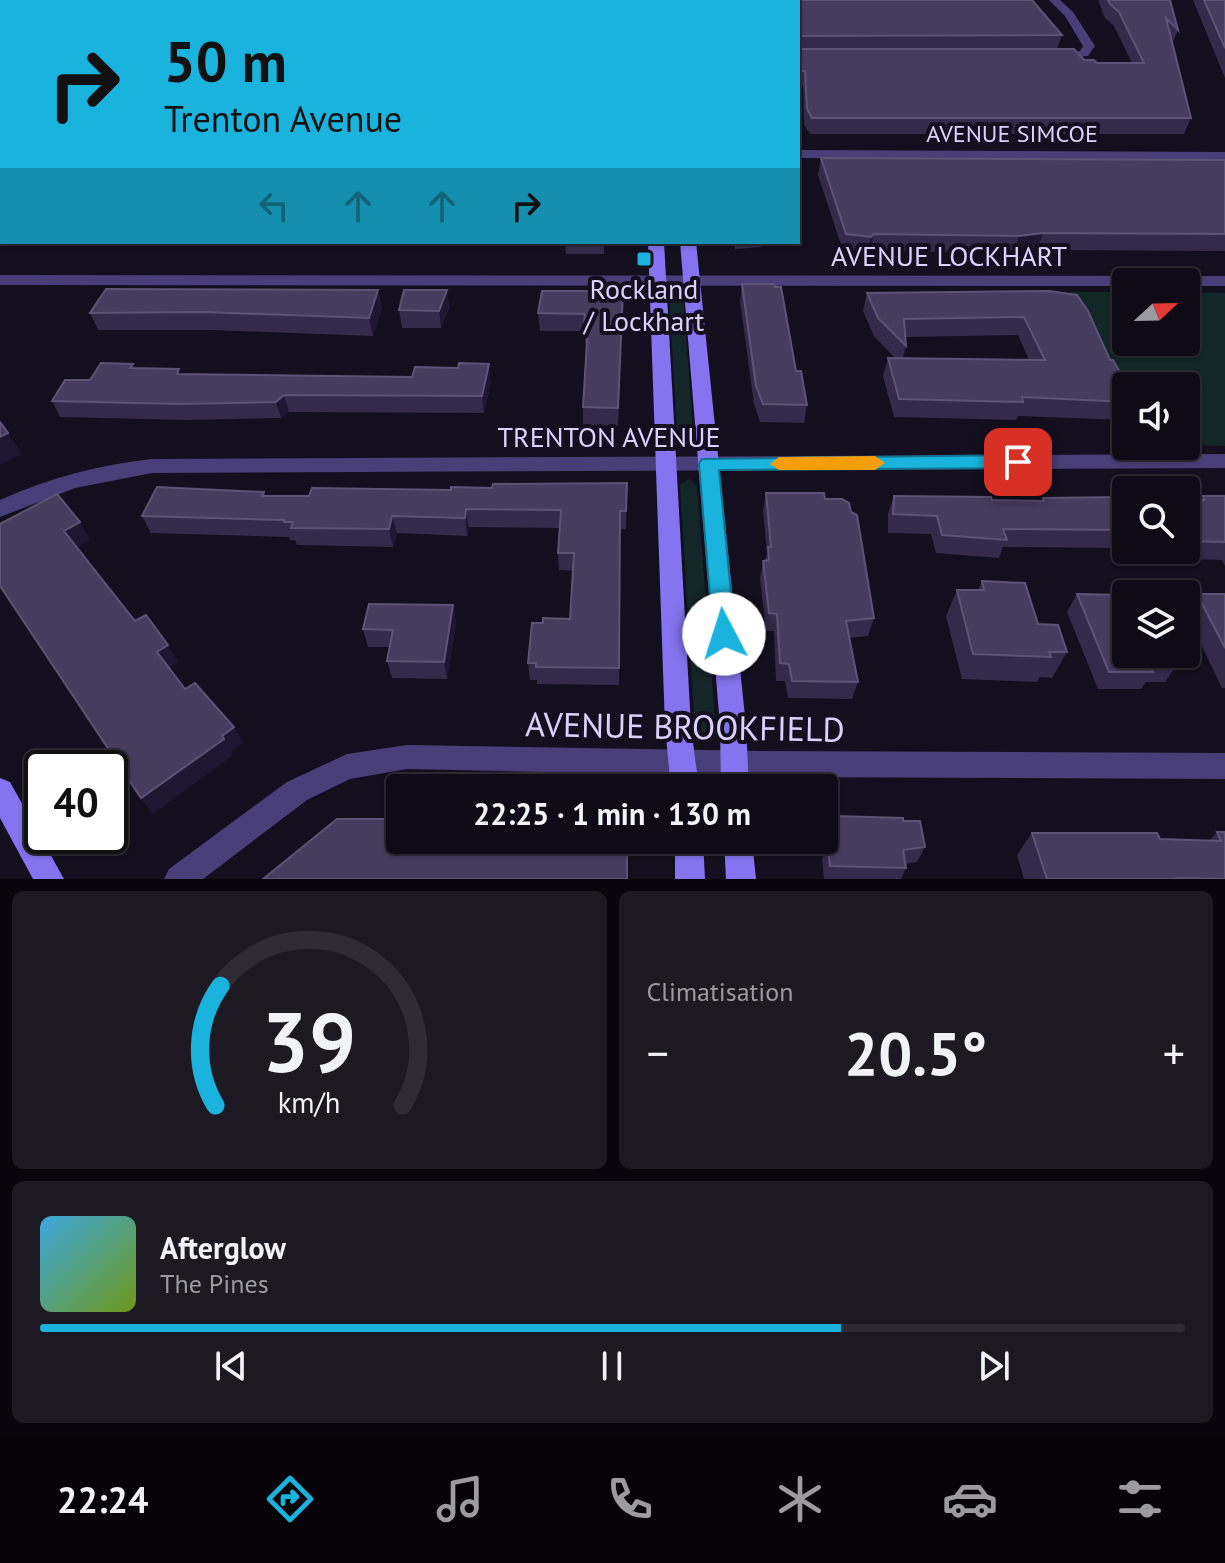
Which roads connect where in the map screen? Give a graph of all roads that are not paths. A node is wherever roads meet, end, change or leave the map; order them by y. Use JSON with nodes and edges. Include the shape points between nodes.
{"nodes":[{"id":1,"x":1054,"y":0,"type":"edge"},
{"id":2,"x":1042,"y":57,"type":"edge"},
{"id":3,"x":800,"y":154,"type":"edge"},
{"id":4,"x":1225,"y":156,"type":"edge"},
{"id":5,"x":656,"y":244,"type":"edge"},
{"id":6,"x":688,"y":244,"type":"edge"},
{"id":7,"x":0,"y":280,"type":"edge"},
{"id":8,"x":657,"y":280,"type":"junction"},
{"id":9,"x":692,"y":280,"type":"junction"},
{"id":10,"x":1225,"y":281,"type":"edge"},
{"id":11,"x":1225,"y":461,"type":"edge"},
{"id":12,"x":666,"y":463,"type":"junction"},
{"id":13,"x":709,"y":464,"type":"junction"},
{"id":14,"x":0,"y":509,"type":"edge"},
{"id":15,"x":1225,"y":766,"type":"edge"},
{"id":16,"x":655,"y":774,"type":"edge"},
{"id":17,"x":684,"y":774,"type":"edge"},
{"id":18,"x":734,"y":774,"type":"edge"},
{"id":19,"x":832,"y":774,"type":"edge"},
{"id":20,"x":0,"y":791,"type":"edge"},
{"id":21,"x":689,"y":854,"type":"edge"},
{"id":22,"x":739,"y":854,"type":"edge"},
{"id":23,"x":49,"y":879,"type":"edge"},
{"id":24,"x":179,"y":879,"type":"edge"},
{"id":25,"x":690,"y":879,"type":"edge"},
{"id":26,"x":741,"y":879,"type":"edge"}],
"edges":[{"from":1,"to":2,"type":"street","via":[[1089,46],[1072,57]]},
{"from":3,"to":4,"type":"street","name":"AVENUE SIMCOE"},
{"from":5,"to":8,"type":"street"},
{"from":6,"to":9,"type":"street"},
{"from":7,"to":8,"type":"street","name":"AVENUE LOCKHART"},
{"from":8,"to":9,"type":"street","name":"AVENUE LOCKHART"},
{"from":8,"to":12,"type":"street"},
{"from":9,"to":10,"type":"street","name":"AVENUE LOCKHART"},
{"from":9,"to":13,"type":"street"},
{"from":11,"to":13,"type":"street","name":"TRENTON AVENUE"},
{"from":12,"to":13,"type":"street","name":"TRENTON AVENUE"},
{"from":12,"to":14,"type":"street","name":"TRENTON AVENUE","via":[[152,466],[70,481]]},
{"from":12,"to":17,"type":"street"},
{"from":13,"to":18,"type":"street"},
{"from":15,"to":19,"type":"street","name":"AVENUE BROOKFIELD"},
{"from":16,"to":24,"type":"street","name":"AVENUE BROOKFIELD","via":[[407,757],[347,767],[297,791]]},
{"from":20,"to":23,"type":"street"},
{"from":21,"to":25,"type":"street"},
{"from":22,"to":26,"type":"street"}]}
